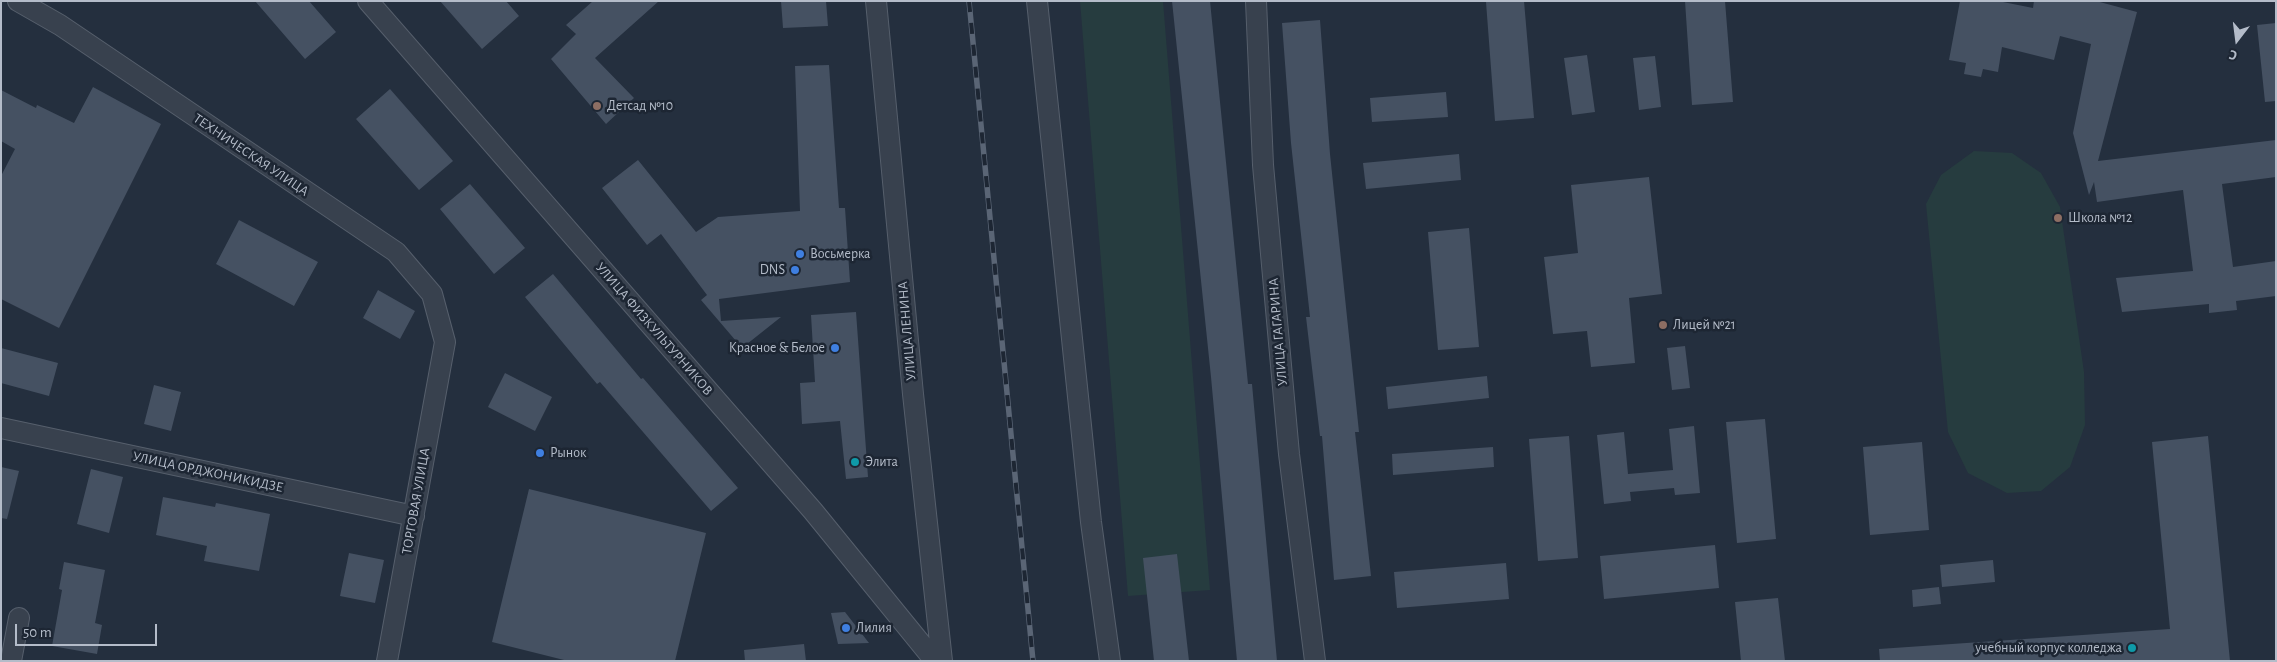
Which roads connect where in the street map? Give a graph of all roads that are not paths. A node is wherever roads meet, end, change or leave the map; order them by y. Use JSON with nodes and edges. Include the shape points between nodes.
{"nodes":[{"id":1,"x":18,"y":1,"type":"edge"},
{"id":2,"x":368,"y":1,"type":"edge"},
{"id":3,"x":876,"y":1,"type":"edge"},
{"id":4,"x":1037,"y":1,"type":"edge"},
{"id":5,"x":1256,"y":1,"type":"edge"},
{"id":6,"x":445,"y":342,"type":"joint"},
{"id":7,"x":1,"y":428,"type":"edge"},
{"id":8,"x":414,"y":516,"type":"junction"},
{"id":9,"x":19,"y":618,"type":"dead end"},
{"id":10,"x":11,"y":661,"type":"edge"},
{"id":11,"x":387,"y":661,"type":"edge"},
{"id":12,"x":936,"y":661,"type":"edge"},
{"id":13,"x":942,"y":661,"type":"edge"},
{"id":14,"x":1110,"y":661,"type":"edge"},
{"id":15,"x":1315,"y":661,"type":"edge"}],
"edges":[{"from":1,"to":6,"type":"street","name":"ТЕХНИЧЕСКАЯ УЛИЦА","via":[[60,25],[396,252],[432,294]]},
{"from":2,"to":12,"type":"street","name":"УЛИЦА ФИЗКУЛЬТУРНИКОВ","via":[[813,511]]},
{"from":3,"to":13,"type":"street","name":"УЛИЦА ЛЕНИНА"},
{"from":4,"to":14,"type":"street","via":[[1090,522]]},
{"from":5,"to":15,"type":"street","name":"УЛИЦА ГАГАРИНА","via":[[1263,164],[1289,454]]},
{"from":6,"to":8,"type":"street","name":"ТОРГОВАЯ УЛИЦА"},
{"from":7,"to":8,"type":"street","name":"УЛИЦА ОРДЖОНИКИДЗЕ"},
{"from":8,"to":11,"type":"street","name":"ТОРГОВАЯ УЛИЦА"},
{"from":9,"to":10,"type":"street"}]}
